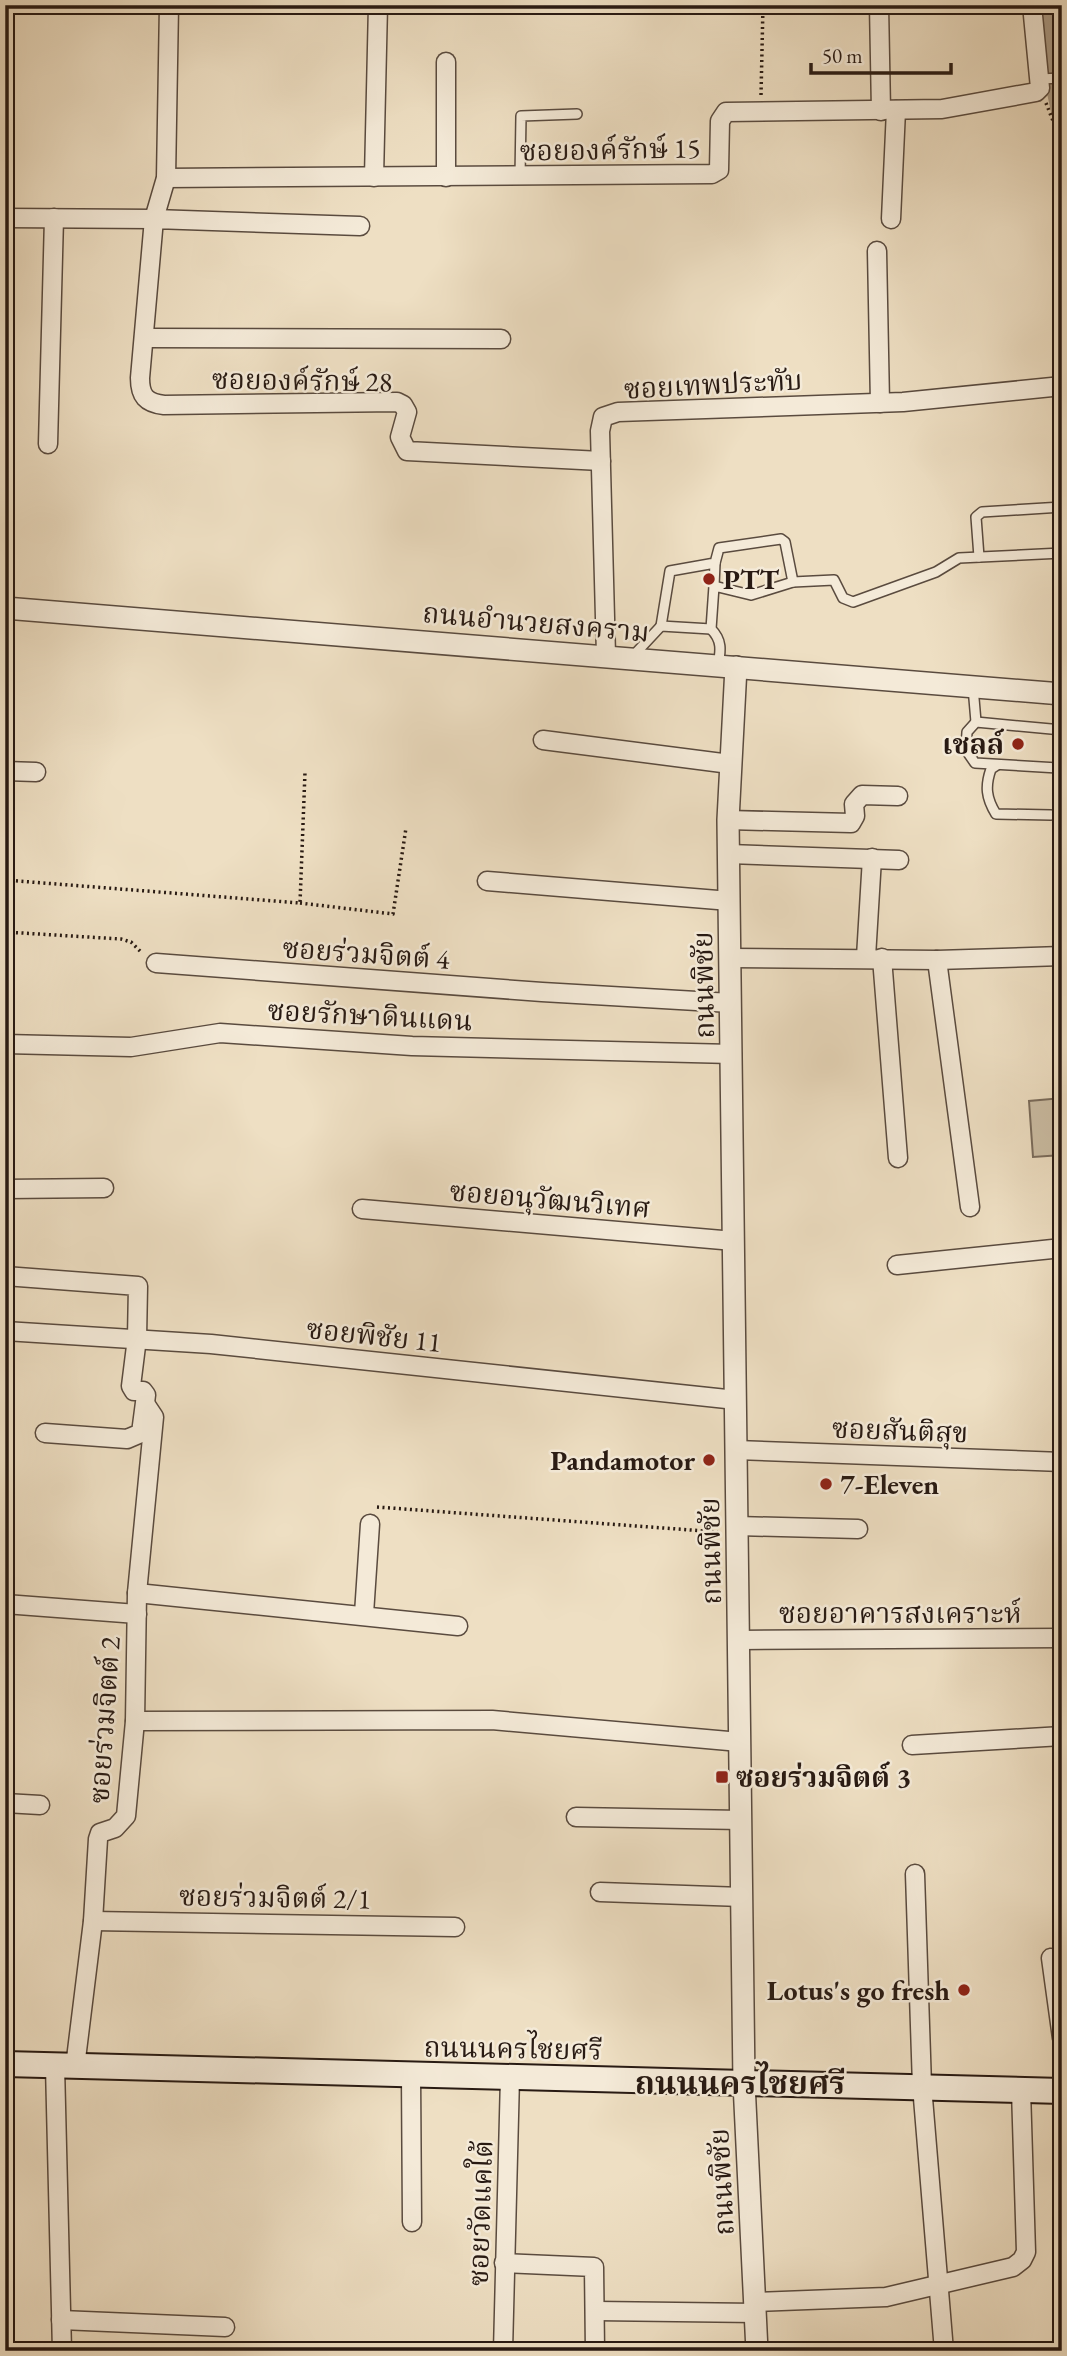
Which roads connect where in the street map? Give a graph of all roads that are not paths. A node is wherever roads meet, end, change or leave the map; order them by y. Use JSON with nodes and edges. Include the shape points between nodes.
{"nodes":[{"id":1,"x":169,"y":5,"type":"edge"},
{"id":2,"x":378,"y":5,"type":"edge"},
{"id":3,"x":878,"y":5,"type":"edge"},
{"id":4,"x":1032,"y":5,"type":"edge"},
{"id":5,"x":446,"y":62,"type":"dead end"},
{"id":6,"x":1060,"y":78,"type":"edge"},
{"id":7,"x":1041,"y":82,"type":"junction"},
{"id":8,"x":888,"y":110,"type":"junction"},
{"id":9,"x":577,"y":114,"type":"dead end"},
{"id":10,"x":374,"y":177,"type":"junction"},
{"id":11,"x":446,"y":177,"type":"junction"},
{"id":12,"x":520,"y":177,"type":"junction"},
{"id":13,"x":166,"y":178,"type":"junction"},
{"id":14,"x":5,"y":218,"type":"edge"},
{"id":15,"x":54,"y":218,"type":"junction"},
{"id":16,"x":154,"y":219,"type":"junction"},
{"id":17,"x":891,"y":219,"type":"dead end"},
{"id":18,"x":360,"y":226,"type":"dead end"},
{"id":19,"x":877,"y":251,"type":"dead end"},
{"id":20,"x":144,"y":338,"type":"junction"},
{"id":21,"x":501,"y":339,"type":"dead end"},
{"id":22,"x":1062,"y":386,"type":"edge"},
{"id":23,"x":880,"y":403,"type":"junction"},
{"id":24,"x":48,"y":444,"type":"dead end"},
{"id":25,"x":601,"y":461,"type":"junction"},
{"id":26,"x":1062,"y":507,"type":"edge"},
{"id":27,"x":1062,"y":553,"type":"edge"},
{"id":28,"x":979,"y":557,"type":"junction"},
{"id":29,"x":715,"y":563,"type":"junction"},
{"id":30,"x":793,"y":582,"type":"junction"},
{"id":31,"x":714,"y":586,"type":"junction"},
{"id":32,"x":5,"y":608,"type":"edge"},
{"id":33,"x":661,"y":626,"type":"junction"},
{"id":34,"x":710,"y":629,"type":"junction"},
{"id":35,"x":606,"y":654,"type":"junction"},
{"id":36,"x":631,"y":657,"type":"junction"},
{"id":37,"x":727,"y":667,"type":"junction"},
{"id":38,"x":974,"y":687,"type":"junction"},
{"id":39,"x":1062,"y":694,"type":"edge"},
{"id":40,"x":976,"y":722,"type":"junction"},
{"id":41,"x":1062,"y":730,"type":"edge"},
{"id":42,"x":543,"y":740,"type":"dead end"},
{"id":43,"x":1062,"y":763,"type":"edge"},
{"id":44,"x":730,"y":764,"type":"junction"},
{"id":45,"x":997,"y":765,"type":"junction"},
{"id":46,"x":5,"y":771,"type":"edge"},
{"id":47,"x":36,"y":772,"type":"dead end"},
{"id":48,"x":898,"y":796,"type":"dead end"},
{"id":49,"x":1051,"y":815,"type":"dead end"},
{"id":50,"x":728,"y":820,"type":"junction"},
{"id":51,"x":729,"y":855,"type":"junction"},
{"id":52,"x":872,"y":858,"type":"junction"},
{"id":53,"x":899,"y":860,"type":"dead end"},
{"id":54,"x":487,"y":881,"type":"dead end"},
{"id":55,"x":730,"y":901,"type":"junction"},
{"id":56,"x":1062,"y":956,"type":"edge"},
{"id":57,"x":874,"y":957,"type":"junction"},
{"id":58,"x":731,"y":958,"type":"junction"},
{"id":59,"x":937,"y":960,"type":"junction"},
{"id":60,"x":156,"y":963,"type":"road end"},
{"id":61,"x":731,"y":1003,"type":"junction"},
{"id":62,"x":5,"y":1044,"type":"edge"},
{"id":63,"x":732,"y":1055,"type":"junction"},
{"id":64,"x":898,"y":1158,"type":"dead end"},
{"id":65,"x":104,"y":1188,"type":"dead end"},
{"id":66,"x":5,"y":1189,"type":"edge"},
{"id":67,"x":970,"y":1207,"type":"dead end"},
{"id":68,"x":362,"y":1209,"type":"dead end"},
{"id":69,"x":734,"y":1241,"type":"junction"},
{"id":70,"x":1062,"y":1248,"type":"edge"},
{"id":71,"x":897,"y":1265,"type":"dead end"},
{"id":72,"x":5,"y":1276,"type":"edge"},
{"id":73,"x":5,"y":1331,"type":"edge"},
{"id":74,"x":137,"y":1338,"type":"junction"},
{"id":75,"x":736,"y":1400,"type":"junction"},
{"id":76,"x":146,"y":1405,"type":"junction"},
{"id":77,"x":45,"y":1433,"type":"dead end"},
{"id":78,"x":736,"y":1450,"type":"junction"},
{"id":79,"x":1062,"y":1462,"type":"edge"},
{"id":80,"x":370,"y":1516,"type":"road end"},
{"id":81,"x":858,"y":1529,"type":"dead end"},
{"id":82,"x":737,"y":1530,"type":"junction"},
{"id":83,"x":137,"y":1593,"type":"junction"},
{"id":84,"x":5,"y":1604,"type":"edge"},
{"id":85,"x":137,"y":1614,"type":"junction"},
{"id":86,"x":364,"y":1614,"type":"junction"},
{"id":87,"x":458,"y":1626,"type":"dead end"},
{"id":88,"x":1062,"y":1638,"type":"edge"},
{"id":89,"x":739,"y":1640,"type":"junction"},
{"id":90,"x":135,"y":1721,"type":"junction"},
{"id":91,"x":1062,"y":1736,"type":"edge"},
{"id":92,"x":740,"y":1742,"type":"junction"},
{"id":93,"x":912,"y":1745,"type":"dead end"},
{"id":94,"x":5,"y":1803,"type":"edge"},
{"id":95,"x":40,"y":1805,"type":"dead end"},
{"id":96,"x":576,"y":1816,"type":"dead end"},
{"id":97,"x":741,"y":1820,"type":"junction"},
{"id":98,"x":915,"y":1874,"type":"dead end"},
{"id":99,"x":600,"y":1892,"type":"dead end"},
{"id":100,"x":742,"y":1897,"type":"junction"},
{"id":101,"x":93,"y":1921,"type":"junction"},
{"id":102,"x":456,"y":1927,"type":"dead end"},
{"id":103,"x":1051,"y":1958,"type":"dead end"},
{"id":104,"x":1062,"y":2038,"type":"edge"},
{"id":105,"x":5,"y":2064,"type":"edge"},
{"id":106,"x":65,"y":2066,"type":"junction"},
{"id":107,"x":411,"y":2075,"type":"junction"},
{"id":108,"x":510,"y":2077,"type":"junction"},
{"id":109,"x":744,"y":2083,"type":"junction"},
{"id":110,"x":922,"y":2086,"type":"junction"},
{"id":111,"x":1021,"y":2090,"type":"junction"},
{"id":112,"x":1062,"y":2091,"type":"edge"},
{"id":113,"x":412,"y":2222,"type":"dead end"},
{"id":114,"x":505,"y":2263,"type":"junction"},
{"id":115,"x":940,"y":2286,"type":"junction"},
{"id":116,"x":755,"y":2308,"type":"junction"},
{"id":117,"x":596,"y":2311,"type":"junction"},
{"id":118,"x":61,"y":2320,"type":"junction"},
{"id":119,"x":225,"y":2327,"type":"dead end"},
{"id":120,"x":62,"y":2351,"type":"edge"},
{"id":121,"x":503,"y":2351,"type":"edge"},
{"id":122,"x":595,"y":2351,"type":"edge"},
{"id":123,"x":757,"y":2351,"type":"edge"},
{"id":124,"x":944,"y":2351,"type":"edge"}],
"edges":[{"from":1,"to":13,"type":"street","name":"ซอยองค์รักษ์ 28"},
{"from":2,"to":10,"type":"street"},
{"from":3,"to":8,"type":"street"},
{"from":4,"to":7,"type":"street"},
{"from":5,"to":11,"type":"street"},
{"from":6,"to":7,"type":"lane"},
{"from":7,"to":8,"type":"street","name":"ซอยองค์รักษ์ 15","via":[[1031,93],[959,107]]},
{"from":8,"to":12,"type":"street","name":"ซอยองค์รักษ์ 15","via":[[726,112],[719,170],[712,174]]},
{"from":8,"to":17,"type":"street"},
{"from":9,"to":12,"type":"lane","via":[[521,116]]},
{"from":10,"to":11,"type":"street","name":"ซอยองค์รักษ์ 15"},
{"from":10,"to":13,"type":"street","name":"ซอยองค์รักษ์ 15"},
{"from":11,"to":12,"type":"street","name":"ซอยองค์รักษ์ 15"},
{"from":13,"to":16,"type":"street","name":"ซอยองค์รักษ์ 28"},
{"from":14,"to":15,"type":"street"},
{"from":15,"to":16,"type":"street"},
{"from":15,"to":24,"type":"street"},
{"from":16,"to":18,"type":"street"},
{"from":16,"to":20,"type":"street","name":"ซอยองค์รักษ์ 28"},
{"from":19,"to":23,"type":"street"},
{"from":20,"to":21,"type":"street","name":"ซอยองค์รักษ์ 28"},
{"from":20,"to":25,"type":"street","name":"ซอยองค์รักษ์ 28","via":[[140,388],[150,404],[397,402],[407,412],[400,437],[407,451]]},
{"from":22,"to":23,"type":"street","name":"ซอยเทพประทับ"},
{"from":23,"to":25,"type":"street","name":"ซอยเทพประทับ","via":[[618,412],[603,417]]},
{"from":25,"to":35,"type":"street","name":"ซอยเทพประทับ"},
{"from":26,"to":28,"type":"lane","via":[[982,512],[976,517]]},
{"from":27,"to":28,"type":"lane"},
{"from":28,"to":30,"type":"lane","via":[[959,558],[936,572],[853,602],[843,598],[834,580]]},
{"from":29,"to":30,"type":"lane","via":[[719,548],[781,539]]},
{"from":29,"to":31,"type":"lane"},
{"from":29,"to":33,"type":"lane","via":[[670,571]]},
{"from":30,"to":31,"type":"lane","via":[[751,595]]},
{"from":31,"to":34,"type":"lane"},
{"from":32,"to":35,"type":"street","name":"ถนนอำนวยสงคราม"},
{"from":33,"to":34,"type":"lane"},
{"from":33,"to":36,"type":"lane"},
{"from":34,"to":37,"type":"lane","via":[[717,635]]},
{"from":35,"to":36,"type":"street","name":"ถนนอำนวยสงคราม"},
{"from":36,"to":37,"type":"street","name":"ถนนอำนวยสงคราม"},
{"from":37,"to":38,"type":"street","name":"ถนนอำนวยสงคราม"},
{"from":37,"to":44,"type":"street","name":"ถนนพิชัย"},
{"from":38,"to":39,"type":"street","name":"ถนนอำนวยสงคราม"},
{"from":38,"to":40,"type":"lane"},
{"from":40,"to":41,"type":"lane"},
{"from":40,"to":45,"type":"lane","via":[[967,732],[966,750],[975,763]]},
{"from":42,"to":44,"type":"street"},
{"from":43,"to":45,"type":"lane","via":[[1058,768]]},
{"from":44,"to":50,"type":"street","name":"ถนนพิชัย"},
{"from":45,"to":49,"type":"lane","via":[[990,769],[986,783],[988,802],[996,814]]},
{"from":46,"to":47,"type":"street"},
{"from":48,"to":50,"type":"street","via":[[862,796],[854,804],[851,823]]},
{"from":50,"to":51,"type":"street","name":"ถนนพิชัย"},
{"from":51,"to":52,"type":"street"},
{"from":51,"to":55,"type":"street","name":"ถนนพิชัย"},
{"from":52,"to":53,"type":"street"},
{"from":52,"to":57,"type":"street"},
{"from":54,"to":55,"type":"street"},
{"from":55,"to":58,"type":"street","name":"ถนนพิชัย"},
{"from":56,"to":59,"type":"street"},
{"from":57,"to":58,"type":"street"},
{"from":57,"to":59,"type":"street"},
{"from":57,"to":64,"type":"street"},
{"from":58,"to":61,"type":"street","name":"ถนนพิชัย"},
{"from":59,"to":67,"type":"street"},
{"from":60,"to":61,"type":"street","name":"ซอยร่วมจิตต์ 4"},
{"from":61,"to":63,"type":"street","name":"ถนนพิชัย"},
{"from":62,"to":63,"type":"street","name":"ซอยรักษาดินแดน","via":[[131,1047],[220,1033],[412,1046]]},
{"from":63,"to":69,"type":"street","name":"ถนนพิชัย"},
{"from":65,"to":66,"type":"street"},
{"from":68,"to":69,"type":"street","name":"ซอยอนุวัฒนวิเทศ"},
{"from":69,"to":75,"type":"street","name":"ถนนพิชัย"},
{"from":70,"to":71,"type":"street"},
{"from":72,"to":74,"type":"street","via":[[138,1286]]},
{"from":73,"to":74,"type":"street","name":"ซอยพิชัย 11"},
{"from":74,"to":75,"type":"street","name":"ซอยพิชัย 11"},
{"from":74,"to":76,"type":"street","name":"ซอยร่วมจิตต์ 2","via":[[131,1386],[145,1393]]},
{"from":75,"to":78,"type":"street","name":"ถนนพิชัย"},
{"from":76,"to":77,"type":"street","via":[[141,1433],[135,1438]]},
{"from":76,"to":83,"type":"street","name":"ซอยร่วมจิตต์ 2","via":[[154,1417]]},
{"from":78,"to":79,"type":"street","name":"ซอยสันติสุข"},
{"from":78,"to":82,"type":"street","name":"ถนนพิชัย"},
{"from":80,"to":86,"type":"street"},
{"from":81,"to":82,"type":"street"},
{"from":82,"to":89,"type":"street","name":"ถนนพิชัย"},
{"from":83,"to":85,"type":"street","name":"ซอยร่วมจิตต์ 2"},
{"from":83,"to":86,"type":"street"},
{"from":84,"to":85,"type":"street"},
{"from":85,"to":90,"type":"street","name":"ซอยร่วมจิตต์ 2"},
{"from":86,"to":87,"type":"street"},
{"from":88,"to":89,"type":"street","name":"ซอยอาคารสงเคราะห์"},
{"from":89,"to":92,"type":"street","name":"ถนนพิชัย"},
{"from":90,"to":92,"type":"street","via":[[492,1720]]},
{"from":90,"to":101,"type":"street","name":"ซอยร่วมจิตต์ 2","via":[[126,1816],[98,1839]]},
{"from":91,"to":93,"type":"street"},
{"from":92,"to":97,"type":"street","name":"ถนนพิชัย"},
{"from":94,"to":95,"type":"street"},
{"from":96,"to":97,"type":"street"},
{"from":97,"to":100,"type":"street","name":"ถนนพิชัย"},
{"from":98,"to":110,"type":"street"},
{"from":99,"to":100,"type":"street"},
{"from":100,"to":109,"type":"street","name":"ถนนพิชัย"},
{"from":101,"to":102,"type":"street","name":"ซอยร่วมจิตต์ 2/1"},
{"from":101,"to":106,"type":"street","name":"ซอยร่วมจิตต์ 2"},
{"from":103,"to":104,"type":"street"},
{"from":105,"to":106,"type":"main road","name":"ถนนนครไชยศรี"},
{"from":106,"to":107,"type":"main road","name":"ถนนนครไชยศรี"},
{"from":106,"to":118,"type":"street","name":"ซอยร่วมจิตต์ 2"},
{"from":107,"to":108,"type":"main road","name":"ถนนนครไชยศรี"},
{"from":107,"to":113,"type":"street"},
{"from":108,"to":109,"type":"main road","name":"ถนนนครไชยศรี"},
{"from":108,"to":114,"type":"street","name":"ซอยวัดแคใต้"},
{"from":109,"to":110,"type":"main road","name":"ถนนนครไชยศรี"},
{"from":109,"to":116,"type":"street","name":"ถนนพิชัย"},
{"from":110,"to":111,"type":"main road","name":"ถนนนครไชยศรี"},
{"from":110,"to":115,"type":"street"},
{"from":111,"to":112,"type":"main road","name":"ถนนนครไชยศรี"},
{"from":111,"to":115,"type":"street","via":[[1026,2252],[1013,2266]]},
{"from":114,"to":117,"type":"street","via":[[592,2265],[596,2270]]},
{"from":114,"to":121,"type":"street","name":"ซอยวัดแคใต้"},
{"from":115,"to":116,"type":"street","via":[[886,2297]]},
{"from":115,"to":124,"type":"street"},
{"from":116,"to":117,"type":"street"},
{"from":116,"to":123,"type":"street","name":"ถนนพิชัย"},
{"from":117,"to":122,"type":"street"},
{"from":118,"to":119,"type":"street"},
{"from":118,"to":120,"type":"street","name":"ซอยร่วมจิตต์ 2"}]}
